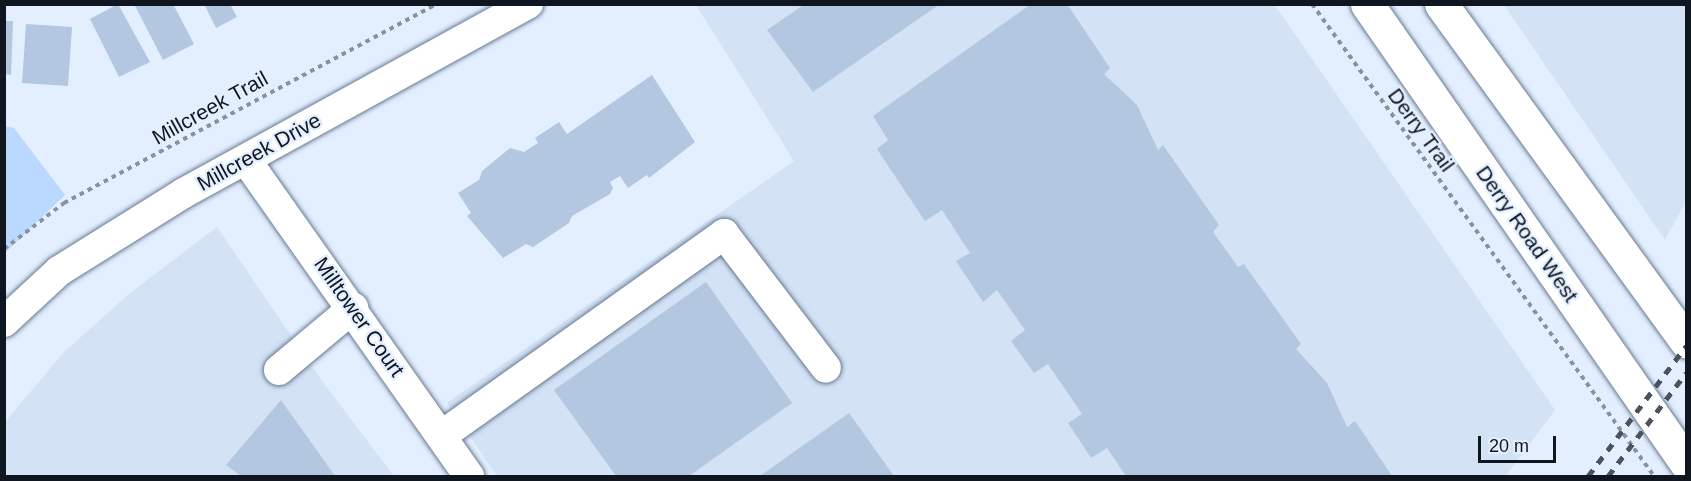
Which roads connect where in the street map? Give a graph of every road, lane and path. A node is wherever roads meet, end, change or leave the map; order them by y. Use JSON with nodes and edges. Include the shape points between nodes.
{"nodes":[{"id":1,"x":437,"y":4,"type":"edge"},
{"id":2,"x":528,"y":4,"type":"edge"},
{"id":3,"x":1312,"y":4,"type":"edge"},
{"id":4,"x":1367,"y":4,"type":"edge"},
{"id":5,"x":1441,"y":4,"type":"edge"},
{"id":6,"x":246,"y":160,"type":"junction"},
{"id":7,"x":4,"y":249,"type":"edge"},
{"id":8,"x":353,"y":308,"type":"junction"},
{"id":9,"x":4,"y":322,"type":"edge"},
{"id":10,"x":1686,"y":341,"type":"edge"},
{"id":11,"x":826,"y":368,"type":"dead end"},
{"id":12,"x":279,"y":370,"type":"dead end"},
{"id":13,"x":441,"y":436,"type":"junction"},
{"id":14,"x":1686,"y":463,"type":"edge"},
{"id":15,"x":469,"y":477,"type":"edge"},
{"id":16,"x":1654,"y":477,"type":"edge"}],
"edges":[{"from":1,"to":7,"type":"path","name":"Millcreek Trail","via":[[63,203]]},
{"from":2,"to":6,"type":"street","name":"Millcreek Drive"},
{"from":3,"to":16,"type":"path","name":"Derry Trail"},
{"from":4,"to":14,"type":"main road","name":"Derry Road West"},
{"from":5,"to":10,"type":"main road"},
{"from":6,"to":8,"type":"street","name":"Milltower Court"},
{"from":6,"to":9,"type":"street","name":"Millcreek Drive","via":[[59,271]]},
{"from":8,"to":12,"type":"street"},
{"from":8,"to":13,"type":"street","name":"Milltower Court"},
{"from":11,"to":13,"type":"street","via":[[724,234]]},
{"from":13,"to":15,"type":"street","name":"Milltower Court"}]}
